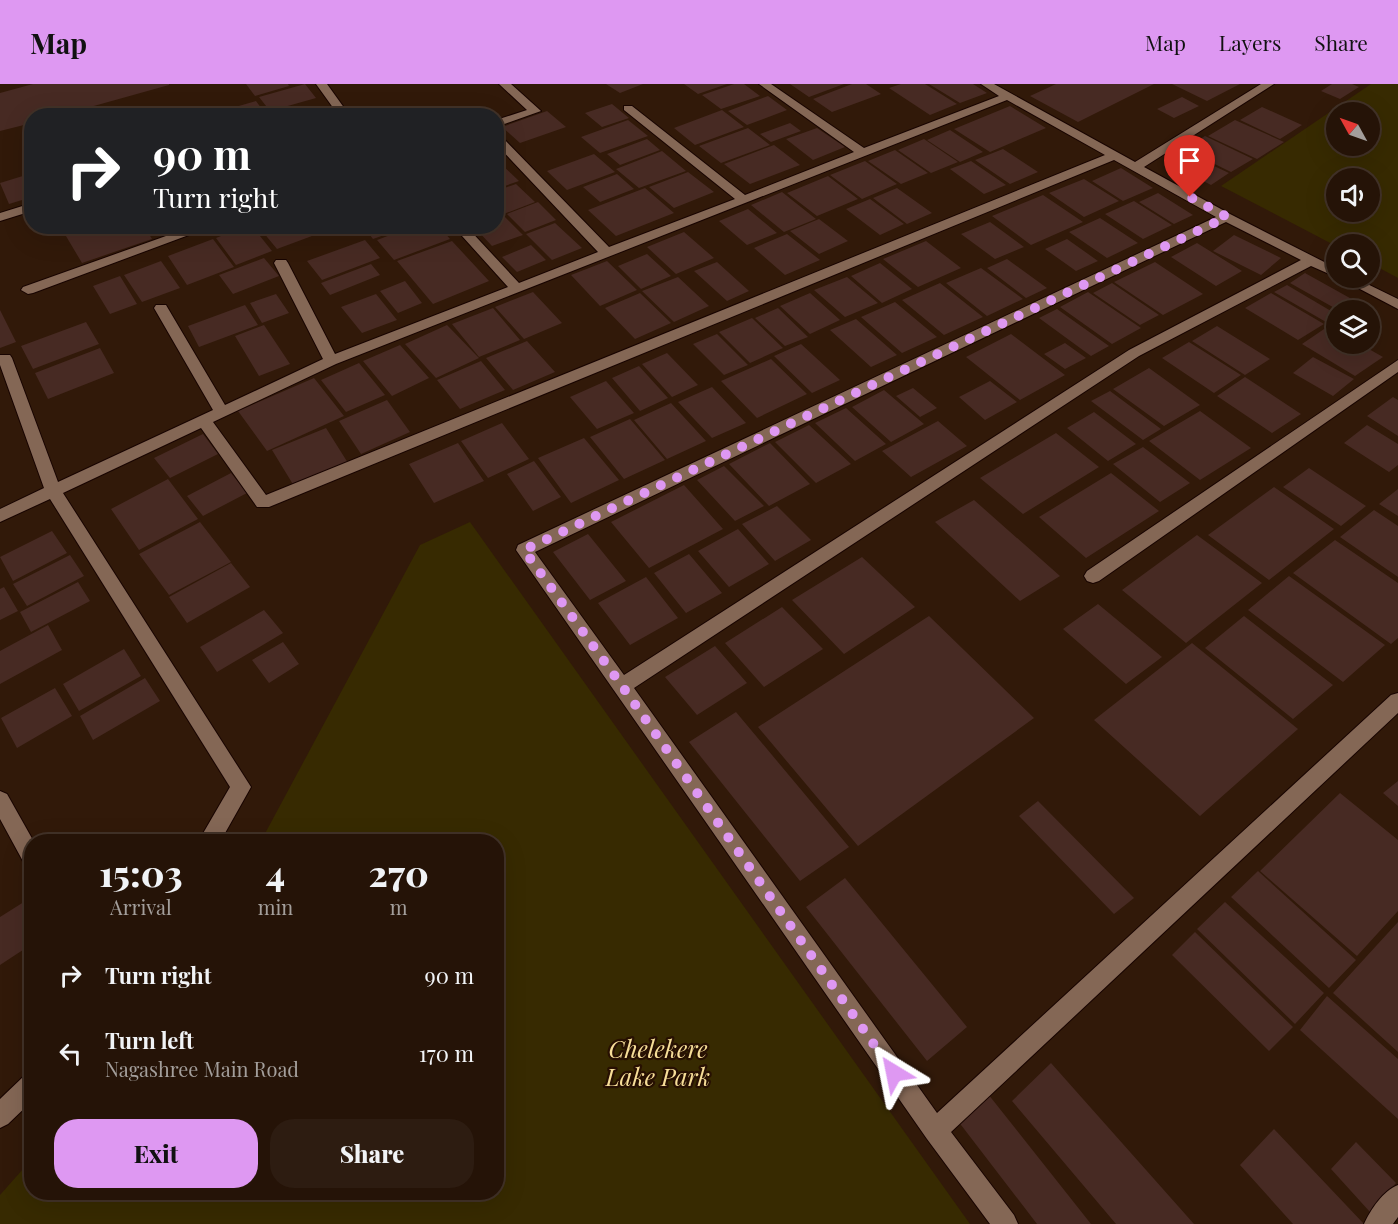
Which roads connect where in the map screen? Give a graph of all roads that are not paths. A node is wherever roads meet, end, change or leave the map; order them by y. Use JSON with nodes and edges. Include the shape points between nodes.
{"nodes":[{"id":1,"x":321,"y":84,"type":"edge"},
{"id":2,"x":504,"y":84,"type":"edge"},
{"id":3,"x":764,"y":84,"type":"edge"},
{"id":4,"x":986,"y":84,"type":"edge"},
{"id":5,"x":1269,"y":84,"type":"edge"},
{"id":6,"x":1008,"y":96,"type":"junction"},
{"id":7,"x":339,"y":108,"type":"edge"},
{"id":8,"x":628,"y":108,"type":"dead end"},
{"id":9,"x":504,"y":121,"type":"edge"},
{"id":10,"x":504,"y":145,"type":"edge"},
{"id":11,"x":864,"y":154,"type":"junction"},
{"id":12,"x":1115,"y":155,"type":"junction"},
{"id":13,"x":1136,"y":167,"type":"junction"},
{"id":14,"x":744,"y":200,"type":"junction"},
{"id":15,"x":24,"y":210,"type":"edge"},
{"id":16,"x":0,"y":217,"type":"edge"},
{"id":17,"x":1227,"y":217,"type":"junction"},
{"id":18,"x":185,"y":234,"type":"edge"},
{"id":19,"x":466,"y":234,"type":"edge"},
{"id":20,"x":607,"y":253,"type":"junction"},
{"id":21,"x":1312,"y":260,"type":"junction"},
{"id":22,"x":281,"y":263,"type":"dead end"},
{"id":23,"x":1326,"y":268,"type":"edge"},
{"id":24,"x":516,"y":288,"type":"junction"},
{"id":25,"x":1365,"y":288,"type":"edge"},
{"id":26,"x":28,"y":290,"type":"dead end"},
{"id":27,"x":1398,"y":305,"type":"edge"},
{"id":28,"x":161,"y":308,"type":"dead end"},
{"id":29,"x":0,"y":360,"type":"edge"},
{"id":30,"x":331,"y":361,"type":"junction"},
{"id":31,"x":1398,"y":365,"type":"edge"},
{"id":32,"x":222,"y":413,"type":"junction"},
{"id":33,"x":204,"y":421,"type":"junction"},
{"id":34,"x":53,"y":491,"type":"junction"},
{"id":35,"x":0,"y":516,"type":"edge"},
{"id":36,"x":1093,"y":576,"type":"dead end"},
{"id":37,"x":622,"y":686,"type":"junction"},
{"id":38,"x":1398,"y":701,"type":"edge"},
{"id":39,"x":0,"y":800,"type":"edge"},
{"id":40,"x":213,"y":834,"type":"edge"},
{"id":41,"x":24,"y":844,"type":"edge"},
{"id":42,"x":24,"y":1092,"type":"edge"},
{"id":43,"x":0,"y":1116,"type":"edge"},
{"id":44,"x":935,"y":1131,"type":"junction"},
{"id":45,"x":1398,"y":1197,"type":"edge"},
{"id":46,"x":1005,"y":1224,"type":"edge"},
{"id":47,"x":1377,"y":1224,"type":"edge"}],
"edges":[{"from":1,"to":7,"type":"street"},
{"from":2,"to":9,"type":"street","via":[[535,111]]},
{"from":3,"to":11,"type":"street"},
{"from":4,"to":6,"type":"street"},
{"from":5,"to":13,"type":"street"},
{"from":6,"to":11,"type":"street"},
{"from":6,"to":12,"type":"street"},
{"from":8,"to":14,"type":"street"},
{"from":10,"to":20,"type":"street"},
{"from":11,"to":14,"type":"street"},
{"from":12,"to":13,"type":"street"},
{"from":12,"to":33,"type":"street","via":[[263,503]]},
{"from":13,"to":17,"type":"street"},
{"from":14,"to":20,"type":"street"},
{"from":15,"to":16,"type":"street"},
{"from":17,"to":21,"type":"street"},
{"from":17,"to":37,"type":"street","via":[[524,550]]},
{"from":18,"to":26,"type":"street"},
{"from":19,"to":24,"type":"street"},
{"from":20,"to":24,"type":"street"},
{"from":21,"to":23,"type":"street"},
{"from":21,"to":37,"type":"street","via":[[1134,353]]},
{"from":22,"to":30,"type":"street"},
{"from":24,"to":30,"type":"street"},
{"from":25,"to":27,"type":"street"},
{"from":28,"to":32,"type":"street"},
{"from":29,"to":34,"type":"street","via":[[5,358]]},
{"from":30,"to":32,"type":"street"},
{"from":31,"to":36,"type":"street"},
{"from":32,"to":33,"type":"street"},
{"from":33,"to":34,"type":"street"},
{"from":34,"to":35,"type":"street"},
{"from":34,"to":40,"type":"street","via":[[241,787]]},
{"from":37,"to":44,"type":"street"},
{"from":38,"to":44,"type":"street"},
{"from":39,"to":41,"type":"street"},
{"from":42,"to":43,"type":"street"},
{"from":44,"to":46,"type":"street"},
{"from":45,"to":47,"type":"street"}]}
